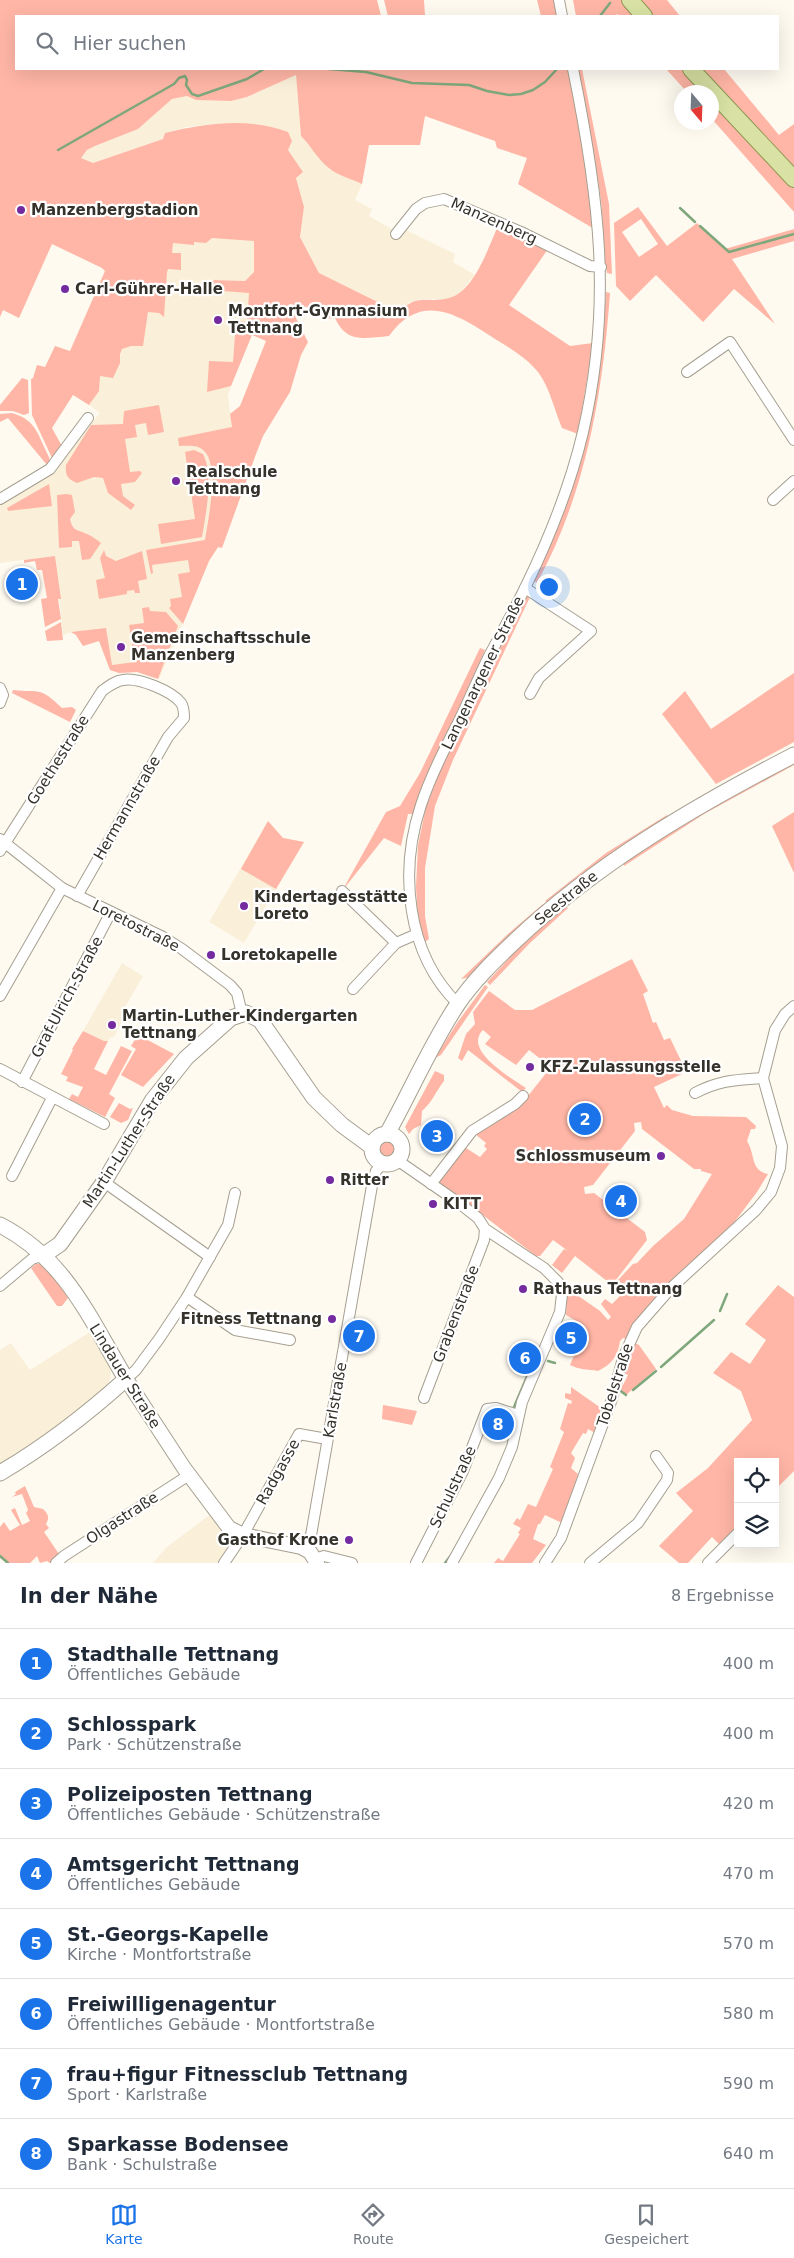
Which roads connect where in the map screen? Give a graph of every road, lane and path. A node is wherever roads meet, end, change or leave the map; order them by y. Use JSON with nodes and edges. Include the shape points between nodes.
{"nodes":[{"id":1,"x":559,"y":0,"type":"edge"},
{"id":2,"x":630,"y":0,"type":"edge"},
{"id":3,"x":562,"y":15,"type":"edge"},
{"id":4,"x":643,"y":15,"type":"edge"},
{"id":5,"x":573,"y":70,"type":"edge"},
{"id":6,"x":693,"y":70,"type":"edge"},
{"id":7,"x":794,"y":179,"type":"edge"},
{"id":8,"x":396,"y":234,"type":"dead end"},
{"id":9,"x":601,"y":267,"type":"junction"},
{"id":10,"x":687,"y":372,"type":"dead end"},
{"id":11,"x":88,"y":418,"type":"dead end"},
{"id":12,"x":794,"y":440,"type":"edge"},
{"id":13,"x":794,"y":481,"type":"edge"},
{"id":14,"x":0,"y":499,"type":"edge"},
{"id":15,"x":773,"y":500,"type":"dead end"},
{"id":16,"x":525,"y":588,"type":"junction"},
{"id":17,"x":117,"y":681,"type":"joint"},
{"id":18,"x":0,"y":688,"type":"edge"},
{"id":19,"x":530,"y":694,"type":"dead end"},
{"id":20,"x":0,"y":703,"type":"edge"},
{"id":21,"x":794,"y":755,"type":"edge"},
{"id":22,"x":2,"y":844,"type":"edge"},
{"id":23,"x":62,"y":888,"type":"junction"},
{"id":24,"x":342,"y":890,"type":"dead end"},
{"id":25,"x":77,"y":896,"type":"junction"},
{"id":26,"x":111,"y":912,"type":"junction"},
{"id":27,"x":417,"y":934,"type":"junction"},
{"id":28,"x":396,"y":943,"type":"junction"},
{"id":29,"x":353,"y":989,"type":"dead end"},
{"id":30,"x":0,"y":996,"type":"edge"},
{"id":31,"x":458,"y":1004,"type":"junction"},
{"id":32,"x":794,"y":1006,"type":"edge"},
{"id":33,"x":242,"y":1014,"type":"junction"},
{"id":34,"x":0,"y":1069,"type":"edge"},
{"id":35,"x":763,"y":1078,"type":"junction"},
{"id":36,"x":22,"y":1082,"type":"junction"},
{"id":37,"x":695,"y":1093,"type":"dead end"},
{"id":38,"x":523,"y":1096,"type":"dead end"},
{"id":39,"x":52,"y":1098,"type":"junction"},
{"id":40,"x":104,"y":1124,"type":"dead end"},
{"id":41,"x":383,"y":1140,"type":"junction"},
{"id":42,"x":397,"y":1160,"type":"junction"},
{"id":43,"x":382,"y":1164,"type":"junction"},
{"id":44,"x":12,"y":1176,"type":"dead end"},
{"id":45,"x":104,"y":1182,"type":"junction"},
{"id":46,"x":430,"y":1184,"type":"junction"},
{"id":47,"x":235,"y":1193,"type":"dead end"},
{"id":48,"x":0,"y":1225,"type":"edge"},
{"id":49,"x":485,"y":1229,"type":"junction"},
{"id":50,"x":44,"y":1256,"type":"junction"},
{"id":51,"x":210,"y":1256,"type":"junction"},
{"id":52,"x":0,"y":1286,"type":"edge"},
{"id":53,"x":187,"y":1297,"type":"junction"},
{"id":54,"x":290,"y":1340,"type":"dead end"},
{"id":55,"x":126,"y":1379,"type":"junction"},
{"id":56,"x":424,"y":1398,"type":"dead end"},
{"id":57,"x":518,"y":1415,"type":"junction"},
{"id":58,"x":328,"y":1439,"type":"junction"},
{"id":59,"x":656,"y":1456,"type":"dead end"},
{"id":60,"x":0,"y":1473,"type":"edge"},
{"id":61,"x":188,"y":1475,"type":"junction"},
{"id":62,"x":243,"y":1535,"type":"junction"},
{"id":63,"x":734,"y":1536,"type":"edge"},
{"id":64,"x":313,"y":1557,"type":"edge"},
{"id":65,"x":56,"y":1563,"type":"edge"},
{"id":66,"x":224,"y":1563,"type":"edge"},
{"id":67,"x":352,"y":1563,"type":"edge"},
{"id":68,"x":416,"y":1563,"type":"edge"},
{"id":69,"x":452,"y":1563,"type":"edge"},
{"id":70,"x":545,"y":1563,"type":"edge"},
{"id":71,"x":590,"y":1563,"type":"edge"},
{"id":72,"x":708,"y":1563,"type":"edge"}],
"edges":[{"from":1,"to":3,"type":"street"},
{"from":2,"to":4,"type":"main road"},
{"from":5,"to":9,"type":"street","name":"Langenargener Straße","via":[[597,204]]},
{"from":6,"to":7,"type":"main road"},
{"from":8,"to":9,"type":"street","name":"Manzenberg","via":[[416,209],[425,203],[444,199],[590,266]]},
{"from":9,"to":16,"type":"street","name":"Langenargener Straße","via":[[596,358],[582,435],[563,500]]},
{"from":10,"to":12,"type":"street","via":[[730,342]]},
{"from":11,"to":14,"type":"street","via":[[50,468]]},
{"from":13,"to":15,"type":"street"},
{"from":16,"to":19,"type":"street","via":[[591,631],[539,678]]},
{"from":16,"to":27,"type":"street","name":"Langenargener Straße","via":[[488,658],[421,806],[409,888]]},
{"from":17,"to":22,"type":"street","name":"Goethestraße","via":[[97,698]]},
{"from":17,"to":25,"type":"street","name":"Hermannstraße","via":[[141,681],[179,701],[184,713]]},
{"from":18,"to":20,"type":"street","via":[[3,695]]},
{"from":21,"to":31,"type":"main road","name":"Seestraße","via":[[686,814],[586,881],[530,926]]},
{"from":22,"to":23,"type":"street","name":"Loretostraße"},
{"from":23,"to":25,"type":"street","name":"Loretostraße"},
{"from":23,"to":30,"type":"street"},
{"from":24,"to":28,"type":"street"},
{"from":25,"to":26,"type":"street","name":"Loretostraße"},
{"from":26,"to":33,"type":"street","name":"Loretostraße","via":[[163,937],[217,975],[235,990]]},
{"from":26,"to":36,"type":"street","name":"Graf-Ulrich-Straße"},
{"from":27,"to":28,"type":"street"},
{"from":27,"to":31,"type":"street","name":"Langenargener Straße","via":[[436,978]]},
{"from":28,"to":29,"type":"street"},
{"from":31,"to":41,"type":"main road","name":"Seestraße","via":[[432,1045],[402,1109]]},
{"from":32,"to":35,"type":"street","via":[[779,1021]]},
{"from":33,"to":41,"type":"main road","via":[[250,1014],[260,1020],[325,1110],[354,1133]]},
{"from":33,"to":45,"type":"main road","name":"Martin-Luther-Straße","via":[[231,1018],[207,1037],[166,1081]]},
{"from":34,"to":36,"type":"street"},
{"from":35,"to":37,"type":"street","via":[[714,1083]]},
{"from":35,"to":70,"type":"street","name":"Tobelstraße","via":[[782,1146],[783,1157],[776,1183],[756,1210],[671,1288],[637,1326],[561,1538]]},
{"from":36,"to":39,"type":"street"},
{"from":38,"to":46,"type":"street","via":[[472,1131]]},
{"from":39,"to":40,"type":"street"},
{"from":39,"to":44,"type":"street"},
{"from":41,"to":42,"type":"main road","name":"Seestraße","via":[[402,1151]]},
{"from":41,"to":43,"type":"main road","via":[[374,1157]]},
{"from":42,"to":43,"type":"main road"},
{"from":42,"to":46,"type":"street"},
{"from":43,"to":58,"type":"street","name":"Karlstraße","via":[[373,1180]]},
{"from":45,"to":50,"type":"main road","name":"Martin-Luther-Straße","via":[[60,1244]]},
{"from":45,"to":51,"type":"street"},
{"from":46,"to":49,"type":"street","via":[[478,1218]]},
{"from":47,"to":51,"type":"street","via":[[228,1225]]},
{"from":48,"to":50,"type":"main road","name":"Lindauer Straße"},
{"from":49,"to":56,"type":"street","name":"Grabenstraße","via":[[484,1240]]},
{"from":49,"to":57,"type":"street","via":[[544,1268],[561,1288],[560,1312]]},
{"from":50,"to":52,"type":"street","via":[[32,1259]]},
{"from":50,"to":55,"type":"main road","name":"Lindauer Straße","via":[[67,1281]]},
{"from":51,"to":53,"type":"street"},
{"from":53,"to":54,"type":"street","via":[[235,1330]]},
{"from":53,"to":55,"type":"street","via":[[153,1347]]},
{"from":55,"to":60,"type":"main road","via":[[76,1423]]},
{"from":55,"to":61,"type":"street","name":"Lindauer Straße"},
{"from":57,"to":68,"type":"street","name":"Schulstraße","via":[[496,1408],[487,1409],[463,1471]]},
{"from":57,"to":69,"type":"street","via":[[512,1447],[499,1478]]},
{"from":58,"to":62,"type":"street","name":"Radgasse","via":[[299,1434]]},
{"from":58,"to":64,"type":"street","name":"Karlstraße","via":[[310,1541]]},
{"from":59,"to":71,"type":"street","via":[[668,1473],[667,1480],[638,1523]]},
{"from":61,"to":62,"type":"street","name":"Lindauer Straße","via":[[223,1522]]},
{"from":61,"to":65,"type":"street","name":"Olgastraße"},
{"from":62,"to":64,"type":"street"},
{"from":62,"to":66,"type":"street"},
{"from":63,"to":72,"type":"street"},
{"from":64,"to":67,"type":"street","via":[[324,1556]]}]}
